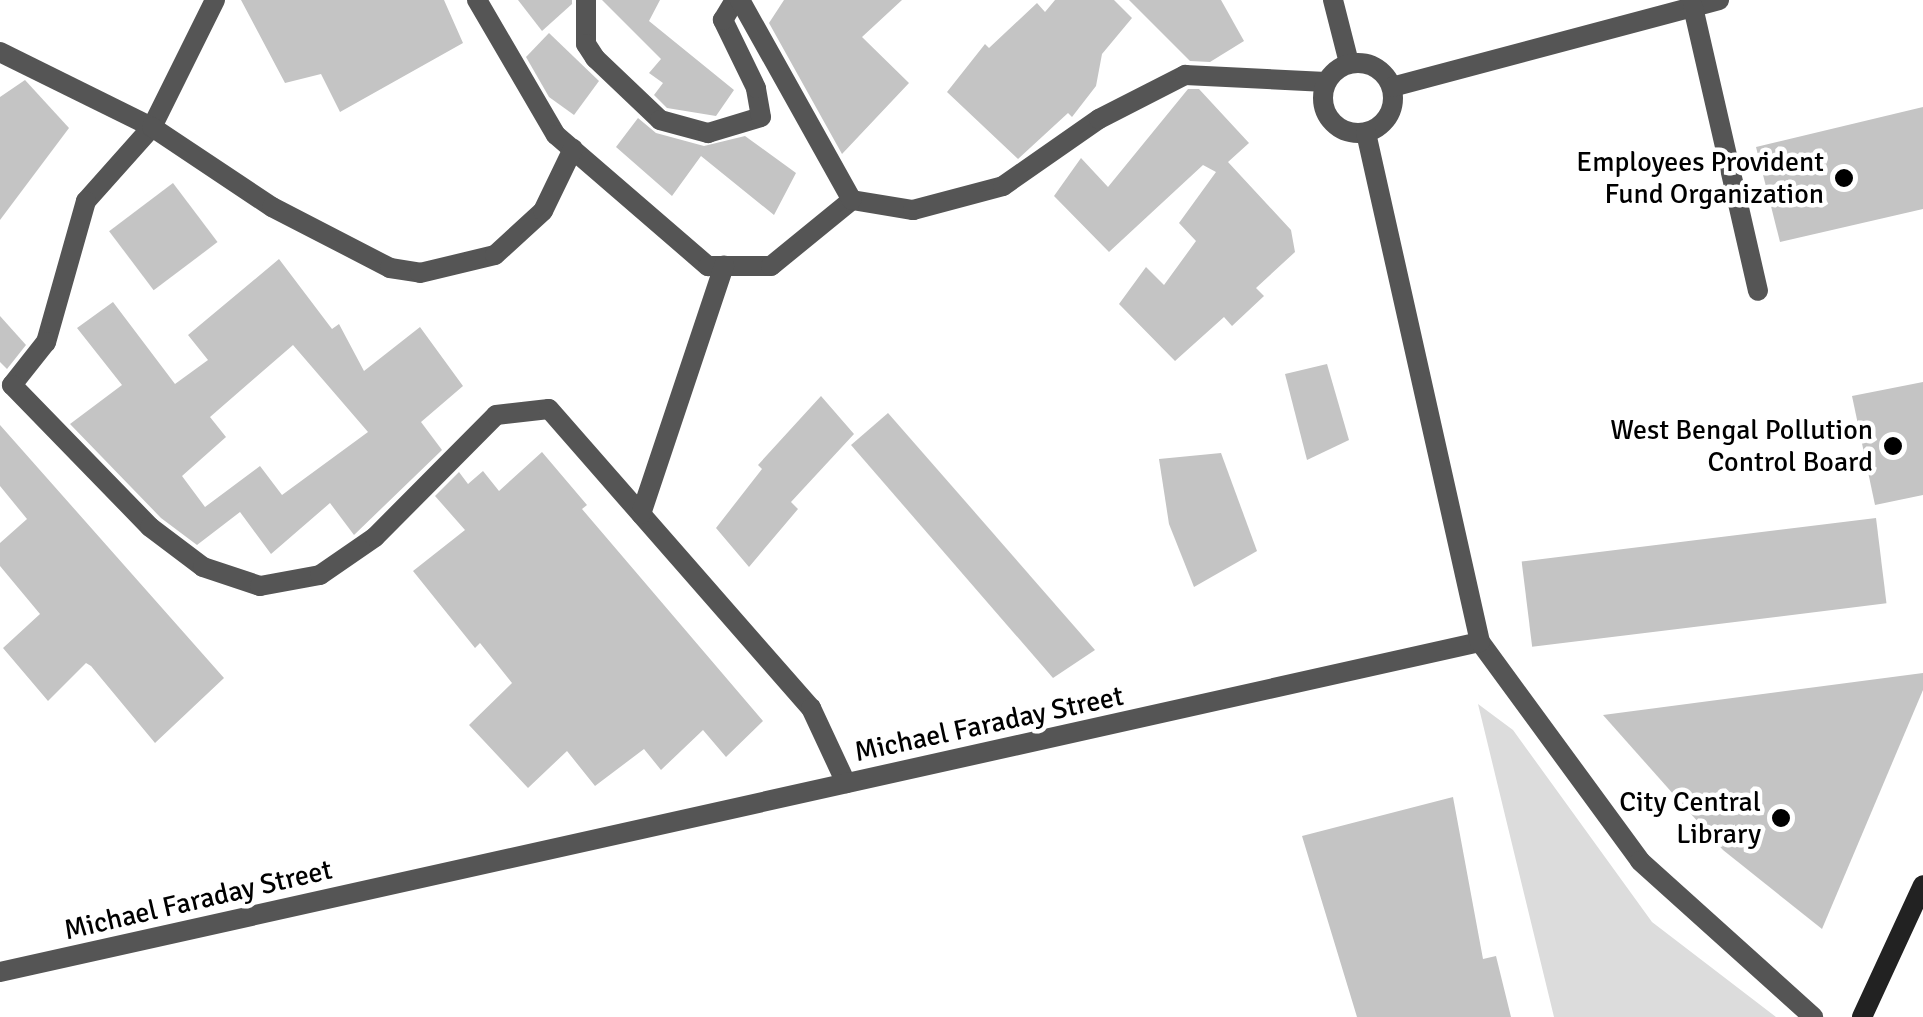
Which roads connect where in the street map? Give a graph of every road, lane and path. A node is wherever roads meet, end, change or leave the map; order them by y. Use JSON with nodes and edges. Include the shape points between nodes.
{"nodes":[{"id":1,"x":215,"y":0,"type":"edge"},
{"id":2,"x":477,"y":0,"type":"edge"},
{"id":3,"x":586,"y":0,"type":"edge"},
{"id":4,"x":737,"y":0,"type":"edge"},
{"id":5,"x":1333,"y":0,"type":"edge"},
{"id":6,"x":1719,"y":0,"type":"edge"},
{"id":7,"x":1692,"y":4,"type":"edge"},
{"id":8,"x":0,"y":52,"type":"edge"},
{"id":9,"x":1350,"y":63,"type":"junction"},
{"id":10,"x":1326,"y":82,"type":"junction"},
{"id":11,"x":1392,"y":88,"type":"junction"},
{"id":12,"x":152,"y":126,"type":"junction"},
{"id":13,"x":1366,"y":133,"type":"junction"},
{"id":14,"x":572,"y":149,"type":"junction"},
{"id":15,"x":852,"y":200,"type":"junction"},
{"id":16,"x":724,"y":266,"type":"junction"},
{"id":17,"x":1758,"y":290,"type":"dead end"},
{"id":18,"x":6,"y":379,"type":"edge"},
{"id":19,"x":641,"y":514,"type":"junction"},
{"id":20,"x":1480,"y":642,"type":"junction"},
{"id":21,"x":846,"y":783,"type":"junction"},
{"id":22,"x":1923,"y":884,"type":"edge"},
{"id":23,"x":0,"y":972,"type":"edge"},
{"id":24,"x":1813,"y":1017,"type":"edge"},
{"id":25,"x":1862,"y":1017,"type":"edge"}],
"edges":[{"from":1,"to":12,"type":"street"},
{"from":2,"to":14,"type":"street","via":[[556,136]]},
{"from":3,"to":4,"type":"street","via":[[586,44],[595,58],[660,120],[708,133],[761,117],[756,88],[724,20]]},
{"from":4,"to":15,"type":"street"},
{"from":5,"to":9,"type":"street"},
{"from":6,"to":7,"type":"street"},
{"from":7,"to":11,"type":"street"},
{"from":7,"to":17,"type":"street"},
{"from":8,"to":12,"type":"street"},
{"from":9,"to":10,"type":"street"},
{"from":9,"to":11,"type":"street","via":[[1378,68]]},
{"from":10,"to":13,"type":"street","via":[[1322,96],[1330,121],[1352,134]]},
{"from":10,"to":15,"type":"street","via":[[1186,75],[1099,120],[1002,186],[914,210]]},
{"from":11,"to":13,"type":"street","via":[[1388,116]]},
{"from":12,"to":14,"type":"street","via":[[272,207],[390,268],[420,273],[495,255],[543,211]]},
{"from":12,"to":18,"type":"street","via":[[86,201],[46,342]]},
{"from":13,"to":20,"type":"street"},
{"from":14,"to":16,"type":"street","via":[[708,266]]},
{"from":15,"to":16,"type":"street","via":[[771,266]]},
{"from":16,"to":19,"type":"street"},
{"from":18,"to":19,"type":"street","via":[[150,526],[204,567],[260,586],[320,575],[348,556],[496,415],[549,409]]},
{"from":19,"to":21,"type":"street","via":[[811,708]]},
{"from":20,"to":21,"type":"street","name":"Michael Faraday Street"},
{"from":20,"to":24,"type":"street","via":[[1640,861]]},
{"from":21,"to":23,"type":"street","name":"Michael Faraday Street"},
{"from":22,"to":25,"type":"street"}]}
